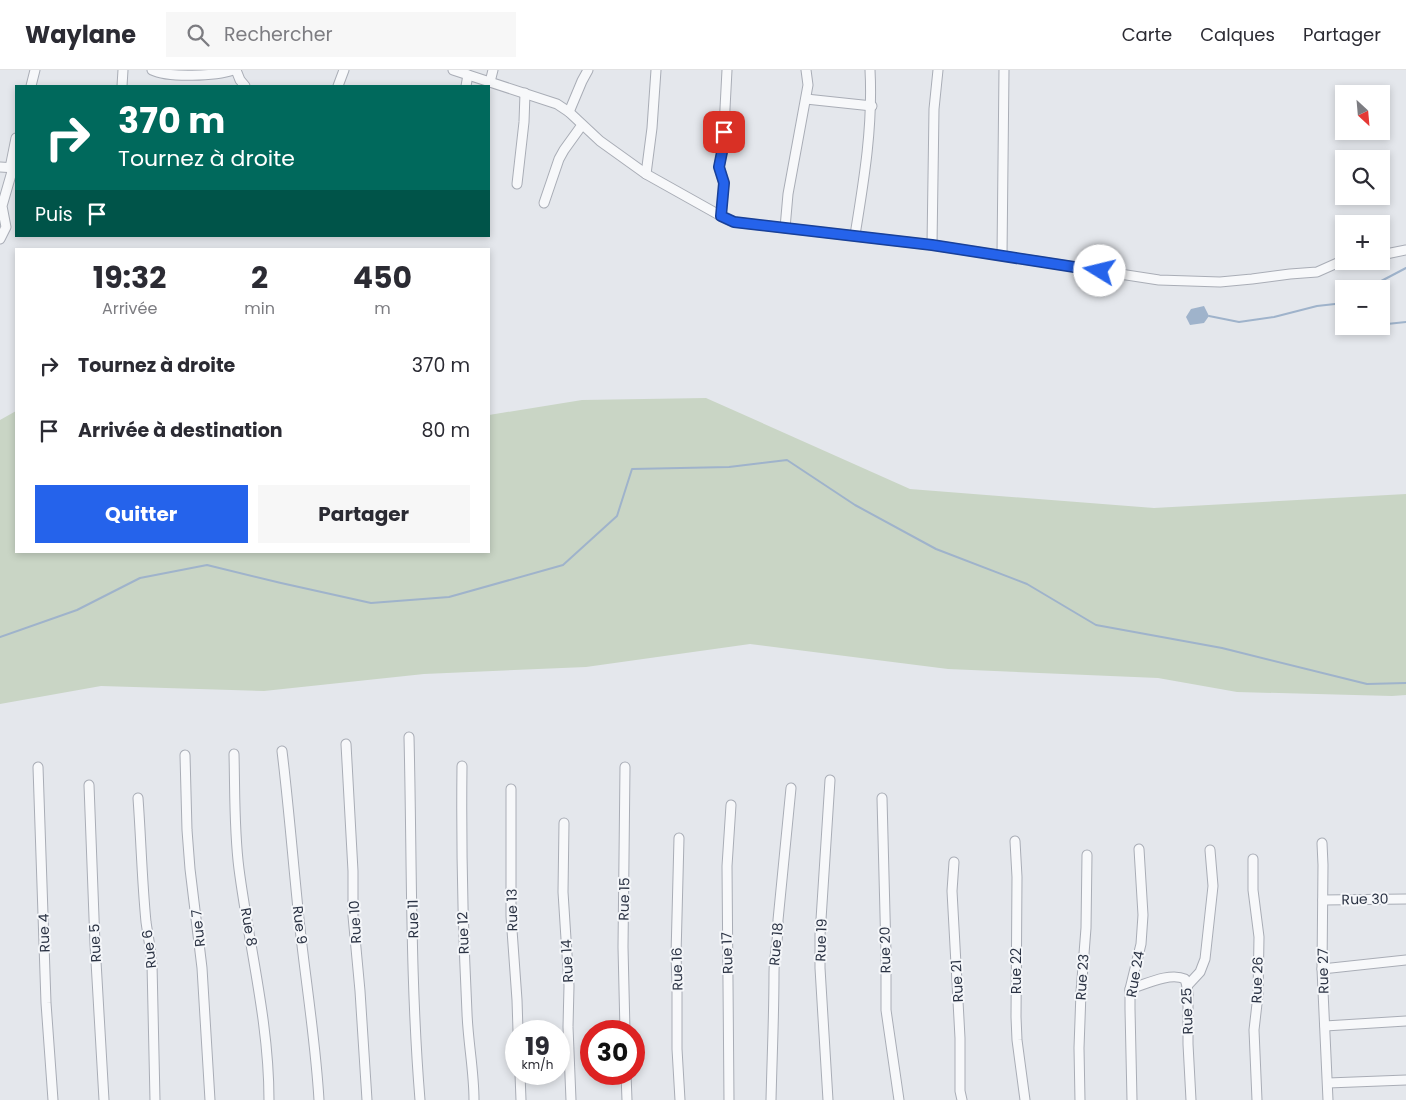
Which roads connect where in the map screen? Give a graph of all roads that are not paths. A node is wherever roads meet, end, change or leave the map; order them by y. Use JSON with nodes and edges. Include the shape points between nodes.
{"nodes":[{"id":1,"x":35,"y":70,"type":"edge"},
{"id":2,"x":123,"y":70,"type":"edge"},
{"id":3,"x":152,"y":70,"type":"edge"},
{"id":4,"x":234,"y":70,"type":"edge"},
{"id":5,"x":453,"y":70,"type":"edge"},
{"id":6,"x":493,"y":70,"type":"edge"},
{"id":7,"x":588,"y":70,"type":"edge"},
{"id":8,"x":656,"y":70,"type":"edge"},
{"id":9,"x":727,"y":70,"type":"edge"},
{"id":10,"x":806,"y":70,"type":"edge"},
{"id":11,"x":870,"y":70,"type":"edge"},
{"id":12,"x":938,"y":70,"type":"edge"},
{"id":13,"x":1004,"y":70,"type":"edge"},
{"id":14,"x":343,"y":71,"type":"edge"},
{"id":15,"x":468,"y":75,"type":"junction"},
{"id":16,"x":490,"y":82,"type":"junction"},
{"id":17,"x":30,"y":85,"type":"edge"},
{"id":18,"x":122,"y":85,"type":"edge"},
{"id":19,"x":244,"y":85,"type":"edge"},
{"id":20,"x":338,"y":85,"type":"edge"},
{"id":21,"x":466,"y":85,"type":"edge"},
{"id":22,"x":525,"y":93,"type":"junction"},
{"id":23,"x":806,"y":99,"type":"junction"},
{"id":24,"x":872,"y":106,"type":"junction"},
{"id":25,"x":569,"y":112,"type":"junction"},
{"id":26,"x":582,"y":125,"type":"junction"},
{"id":27,"x":15,"y":148,"type":"edge"},
{"id":28,"x":0,"y":168,"type":"edge"},
{"id":29,"x":13,"y":168,"type":"edge"},
{"id":30,"x":646,"y":174,"type":"junction"},
{"id":31,"x":517,"y":184,"type":"dead end"},
{"id":32,"x":544,"y":203,"type":"dead end"},
{"id":33,"x":721,"y":216,"type":"junction"},
{"id":34,"x":785,"y":228,"type":"junction"},
{"id":35,"x":856,"y":235,"type":"junction"},
{"id":36,"x":0,"y":239,"type":"edge"},
{"id":37,"x":932,"y":245,"type":"junction"},
{"id":38,"x":1406,"y":250,"type":"edge"},
{"id":39,"x":1390,"y":253,"type":"edge"},
{"id":40,"x":1002,"y":255,"type":"junction"},
{"id":41,"x":1335,"y":264,"type":"edge"},
{"id":42,"x":409,"y":737,"type":"dead end"},
{"id":43,"x":346,"y":744,"type":"dead end"},
{"id":44,"x":282,"y":751,"type":"dead end"},
{"id":45,"x":234,"y":754,"type":"dead end"},
{"id":46,"x":185,"y":755,"type":"dead end"},
{"id":47,"x":462,"y":766,"type":"dead end"},
{"id":48,"x":38,"y":767,"type":"dead end"},
{"id":49,"x":625,"y":767,"type":"dead end"},
{"id":50,"x":830,"y":780,"type":"dead end"},
{"id":51,"x":89,"y":785,"type":"dead end"},
{"id":52,"x":791,"y":788,"type":"dead end"},
{"id":53,"x":511,"y":789,"type":"dead end"},
{"id":54,"x":138,"y":798,"type":"dead end"},
{"id":55,"x":882,"y":798,"type":"dead end"},
{"id":56,"x":731,"y":805,"type":"dead end"},
{"id":57,"x":564,"y":823,"type":"dead end"},
{"id":58,"x":680,"y":838,"type":"dead end"},
{"id":59,"x":1015,"y":841,"type":"dead end"},
{"id":60,"x":1322,"y":843,"type":"dead end"},
{"id":61,"x":1139,"y":849,"type":"dead end"},
{"id":62,"x":1210,"y":850,"type":"dead end"},
{"id":63,"x":1087,"y":855,"type":"dead end"},
{"id":64,"x":1254,"y":859,"type":"dead end"},
{"id":65,"x":954,"y":862,"type":"dead end"},
{"id":66,"x":1406,"y":899,"type":"edge"},
{"id":67,"x":1324,"y":900,"type":"junction"},
{"id":68,"x":1406,"y":960,"type":"edge"},
{"id":69,"x":1322,"y":969,"type":"junction"},
{"id":70,"x":1187,"y":986,"type":"junction"},
{"id":71,"x":1130,"y":989,"type":"junction"},
{"id":72,"x":518,"y":1020,"type":"edge"},
{"id":73,"x":624,"y":1020,"type":"edge"},
{"id":74,"x":1406,"y":1021,"type":"edge"},
{"id":75,"x":1325,"y":1026,"type":"junction"},
{"id":76,"x":1406,"y":1080,"type":"edge"},
{"id":77,"x":1328,"y":1083,"type":"junction"},
{"id":78,"x":520,"y":1085,"type":"edge"},
{"id":79,"x":626,"y":1085,"type":"edge"},
{"id":80,"x":53,"y":1100,"type":"edge"},
{"id":81,"x":104,"y":1100,"type":"edge"},
{"id":82,"x":155,"y":1100,"type":"edge"},
{"id":83,"x":210,"y":1100,"type":"edge"},
{"id":84,"x":269,"y":1100,"type":"edge"},
{"id":85,"x":318,"y":1100,"type":"edge"},
{"id":86,"x":367,"y":1100,"type":"edge"},
{"id":87,"x":420,"y":1100,"type":"edge"},
{"id":88,"x":474,"y":1100,"type":"edge"},
{"id":89,"x":521,"y":1100,"type":"edge"},
{"id":90,"x":571,"y":1100,"type":"edge"},
{"id":91,"x":627,"y":1100,"type":"edge"},
{"id":92,"x":680,"y":1100,"type":"edge"},
{"id":93,"x":729,"y":1100,"type":"edge"},
{"id":94,"x":771,"y":1100,"type":"edge"},
{"id":95,"x":820,"y":1100,"type":"edge"},
{"id":96,"x":828,"y":1100,"type":"edge"},
{"id":97,"x":898,"y":1100,"type":"edge"},
{"id":98,"x":962,"y":1100,"type":"edge"},
{"id":99,"x":1025,"y":1100,"type":"edge"},
{"id":100,"x":1080,"y":1100,"type":"edge"},
{"id":101,"x":1132,"y":1100,"type":"edge"},
{"id":102,"x":1191,"y":1100,"type":"edge"},
{"id":103,"x":1257,"y":1100,"type":"edge"},
{"id":104,"x":1328,"y":1100,"type":"edge"}],
"edges":[{"from":1,"to":17,"type":"street"},
{"from":2,"to":18,"type":"street"},
{"from":3,"to":4,"type":"street","via":[[161,74],[196,75]]},
{"from":4,"to":19,"type":"street"},
{"from":5,"to":15,"type":"street"},
{"from":6,"to":16,"type":"street"},
{"from":7,"to":25,"type":"street"},
{"from":8,"to":30,"type":"street"},
{"from":9,"to":33,"type":"street","via":[[719,167],[724,183]]},
{"from":10,"to":23,"type":"street"},
{"from":11,"to":24,"type":"street"},
{"from":12,"to":37,"type":"street","via":[[934,109]]},
{"from":13,"to":40,"type":"street"},
{"from":14,"to":20,"type":"street"},
{"from":15,"to":16,"type":"street"},
{"from":15,"to":21,"type":"street"},
{"from":16,"to":22,"type":"street"},
{"from":22,"to":25,"type":"street","via":[[557,104]]},
{"from":22,"to":31,"type":"street"},
{"from":23,"to":24,"type":"street"},
{"from":23,"to":34,"type":"street","via":[[788,194]]},
{"from":24,"to":35,"type":"street"},
{"from":25,"to":26,"type":"street"},
{"from":26,"to":30,"type":"street"},
{"from":26,"to":32,"type":"street","via":[[558,159]]},
{"from":27,"to":29,"type":"street"},
{"from":28,"to":29,"type":"street"},
{"from":29,"to":36,"type":"street","via":[[2,206],[6,227]]},
{"from":30,"to":33,"type":"street"},
{"from":33,"to":34,"type":"street","via":[[740,223]]},
{"from":34,"to":35,"type":"street"},
{"from":35,"to":37,"type":"street"},
{"from":37,"to":40,"type":"street"},
{"from":38,"to":39,"type":"street"},
{"from":40,"to":41,"type":"street","via":[[1159,280],[1220,282],[1317,272]]},
{"from":42,"to":87,"type":"street","name":"Rue 11","via":[[413,989]]},
{"from":43,"to":86,"type":"street","name":"Rue 10","via":[[353,916]]},
{"from":44,"to":85,"type":"street","name":"Rue 9","via":[[314,1036]]},
{"from":45,"to":84,"type":"street","name":"Rue 8","via":[[238,868],[260,1002]]},
{"from":46,"to":83,"type":"street","name":"Rue 7","via":[[190,860],[202,968]]},
{"from":47,"to":88,"type":"street","name":"Rue 12","via":[[462,900]]},
{"from":48,"to":80,"type":"street","name":"Rue 4","via":[[46,1003]]},
{"from":49,"to":73,"type":"street","name":"Rue 15"},
{"from":50,"to":96,"type":"street","name":"Rue 19","via":[[820,960]]},
{"from":51,"to":81,"type":"street","name":"Rue 5"},
{"from":52,"to":94,"type":"street","name":"Rue 18","via":[[774,966]]},
{"from":53,"to":72,"type":"street","name":"Rue 13","via":[[511,916]]},
{"from":54,"to":82,"type":"street","name":"Rue 6","via":[[144,899],[152,964]]},
{"from":55,"to":97,"type":"street","name":"Rue 20","via":[[886,1010]]},
{"from":56,"to":93,"type":"street","name":"Rue 17","via":[[727,875]]},
{"from":57,"to":90,"type":"street","name":"Rue 14","via":[[563,892]]},
{"from":58,"to":92,"type":"street","name":"Rue 16","via":[[676,955]]},
{"from":59,"to":99,"type":"street","name":"Rue 22","via":[[1016,1017]]},
{"from":60,"to":67,"type":"street","name":"Rue 27"},
{"from":61,"to":71,"type":"street","name":"Rue 24","via":[[1143,915]]},
{"from":62,"to":70,"type":"street","via":[[1213,886],[1205,959],[1200,972]]},
{"from":63,"to":100,"type":"street","name":"Rue 23"},
{"from":64,"to":103,"type":"street","name":"Rue 26","via":[[1253,890],[1259,937],[1254,1030]]},
{"from":65,"to":98,"type":"street","name":"Rue 21","via":[[952,891]]},
{"from":66,"to":67,"type":"street","name":"Rue 30"},
{"from":67,"to":69,"type":"street","name":"Rue 27"},
{"from":68,"to":69,"type":"street"},
{"from":69,"to":75,"type":"street","name":"Rue 27"},
{"from":70,"to":71,"type":"street","name":"Rue 25","via":[[1184,979],[1172,976]]},
{"from":70,"to":102,"type":"street","name":"Rue 25"},
{"from":71,"to":101,"type":"street","name":"Rue 24"},
{"from":74,"to":75,"type":"street"},
{"from":75,"to":77,"type":"street","name":"Rue 27"},
{"from":76,"to":77,"type":"street"},
{"from":77,"to":104,"type":"street","name":"Rue 27"},
{"from":78,"to":89,"type":"street"},
{"from":79,"to":91,"type":"street"},
{"from":95,"to":96,"type":"street"}]}
